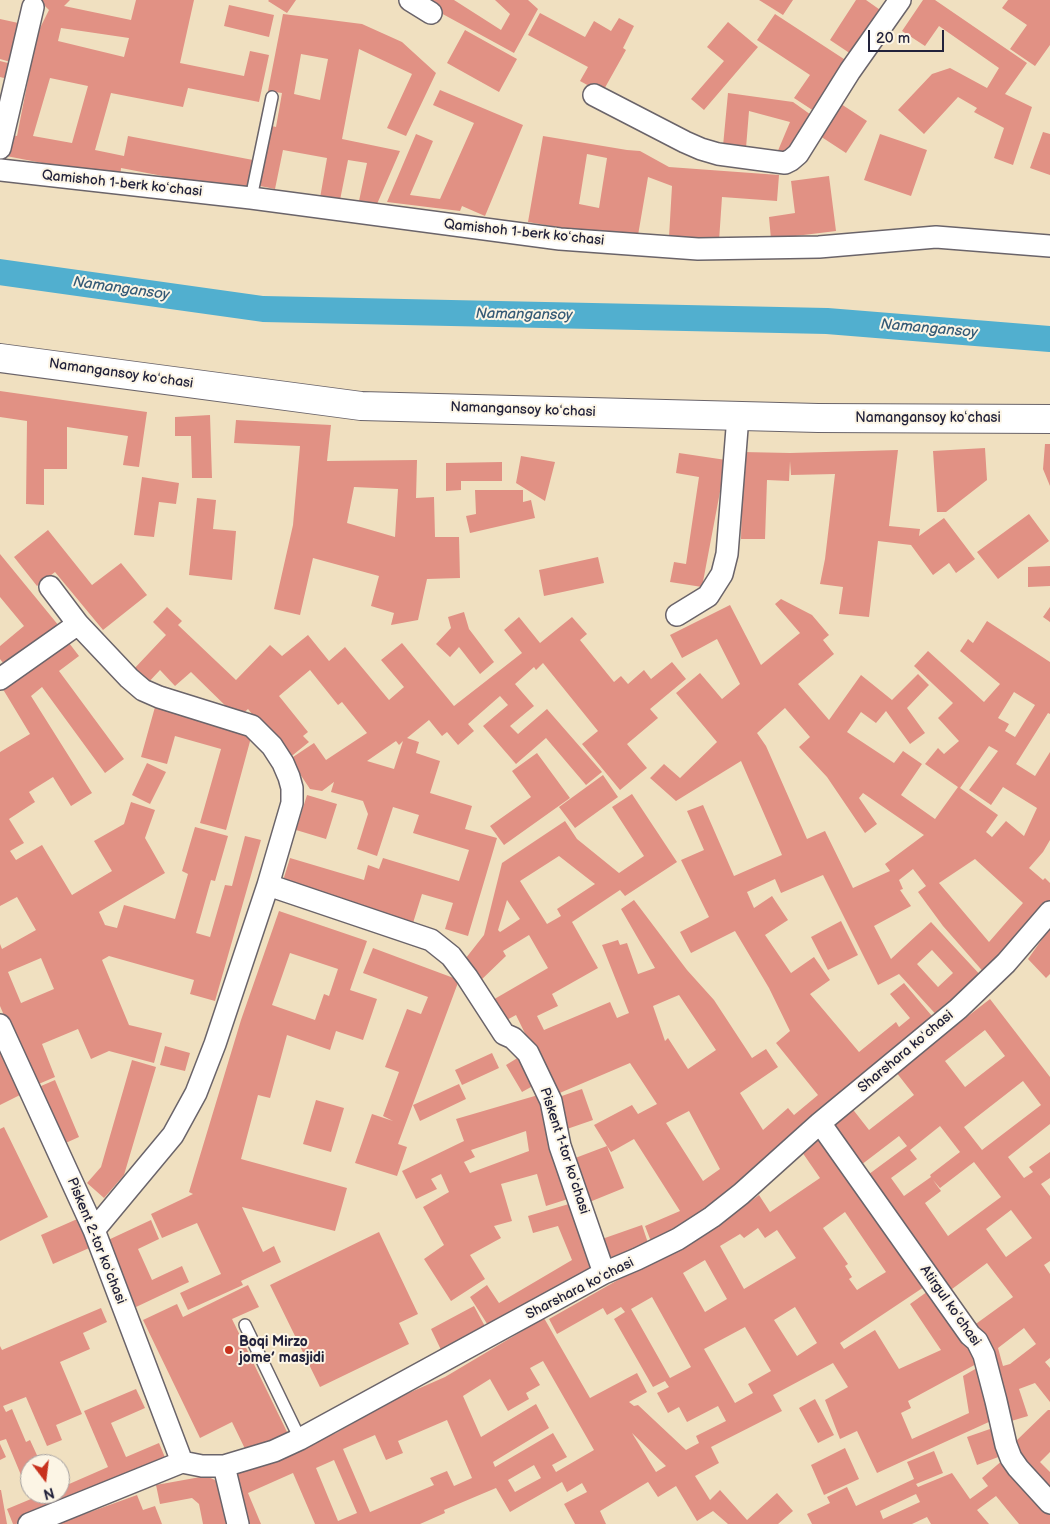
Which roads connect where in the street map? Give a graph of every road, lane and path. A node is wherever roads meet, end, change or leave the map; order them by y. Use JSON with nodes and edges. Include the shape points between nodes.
{"nodes":[{"id":1,"x":410,"y":0,"type":"edge"},
{"id":2,"x":900,"y":0,"type":"edge"},
{"id":3,"x":33,"y":7,"type":"dead end"},
{"id":4,"x":431,"y":13,"type":"dead end"},
{"id":5,"x":594,"y":95,"type":"dead end"},
{"id":6,"x":272,"y":97,"type":"dead end"},
{"id":7,"x":0,"y":148,"type":"edge"},
{"id":8,"x":0,"y":170,"type":"edge"},
{"id":9,"x":251,"y":198,"type":"junction"},
{"id":10,"x":1050,"y":246,"type":"edge"},
{"id":11,"x":0,"y":358,"type":"edge"},
{"id":12,"x":738,"y":416,"type":"junction"},
{"id":13,"x":1050,"y":418,"type":"edge"},
{"id":14,"x":50,"y":587,"type":"dead end"},
{"id":15,"x":677,"y":615,"type":"dead end"},
{"id":16,"x":78,"y":624,"type":"junction"},
{"id":17,"x":0,"y":679,"type":"edge"},
{"id":18,"x":268,"y":885,"type":"junction"},
{"id":19,"x":1050,"y":912,"type":"edge"},
{"id":20,"x":0,"y":1025,"type":"edge"},
{"id":21,"x":820,"y":1123,"type":"junction"},
{"id":22,"x":94,"y":1230,"type":"junction"},
{"id":23,"x":604,"y":1273,"type":"junction"},
{"id":24,"x":245,"y":1325,"type":"dead end"},
{"id":25,"x":300,"y":1439,"type":"junction"},
{"id":26,"x":182,"y":1462,"type":"junction"},
{"id":27,"x":224,"y":1466,"type":"junction"},
{"id":28,"x":1050,"y":1503,"type":"edge"},
{"id":29,"x":29,"y":1524,"type":"edge"},
{"id":30,"x":238,"y":1524,"type":"edge"}],
"edges":[{"from":1,"to":4,"type":"street"},
{"from":2,"to":5,"type":"street","via":[[798,154],[785,162],[701,149]]},
{"from":3,"to":7,"type":"street"},
{"from":6,"to":9,"type":"lane"},
{"from":8,"to":9,"type":"street","name":"Qamishoh 1-berk koʻchasi"},
{"from":9,"to":10,"type":"street","name":"Qamishoh 1-berk koʻchasi","via":[[560,238],[698,249],[819,247],[936,237]]},
{"from":11,"to":12,"type":"street","name":"Namangansoy koʻchasi","via":[[361,406]]},
{"from":12,"to":13,"type":"street","name":"Namangansoy koʻchasi"},
{"from":12,"to":15,"type":"street","via":[[727,554],[722,574],[708,596]]},
{"from":14,"to":16,"type":"street"},
{"from":16,"to":17,"type":"street"},
{"from":16,"to":18,"type":"street","via":[[143,690],[252,726],[272,746],[289,777],[292,803]]},
{"from":18,"to":22,"type":"street","via":[[196,1094],[173,1135]]},
{"from":18,"to":23,"type":"street","name":"Piskent 1-tor koʻchasi","via":[[431,940],[451,956],[504,1034],[528,1053],[551,1101],[560,1146]]},
{"from":19,"to":21,"type":"street","name":"Sharshara koʻchasi","via":[[958,1009]]},
{"from":20,"to":22,"type":"street","name":"Piskent 2-tor koʻchasi"},
{"from":21,"to":23,"type":"street","name":"Sharshara koʻchasi","via":[[712,1217],[678,1239]]},
{"from":21,"to":28,"type":"street","name":"Atirgul koʻchasi","via":[[977,1341],[1011,1458]]},
{"from":22,"to":26,"type":"street","name":"Piskent 2-tor koʻchasi"},
{"from":23,"to":25,"type":"street","name":"Sharshara koʻchasi"},
{"from":24,"to":25,"type":"lane"},
{"from":25,"to":27,"type":"street","name":"Sharshara koʻchasi"},
{"from":26,"to":27,"type":"street","name":"Sharshara koʻchasi"},
{"from":26,"to":29,"type":"street"},
{"from":27,"to":30,"type":"street"}]}
